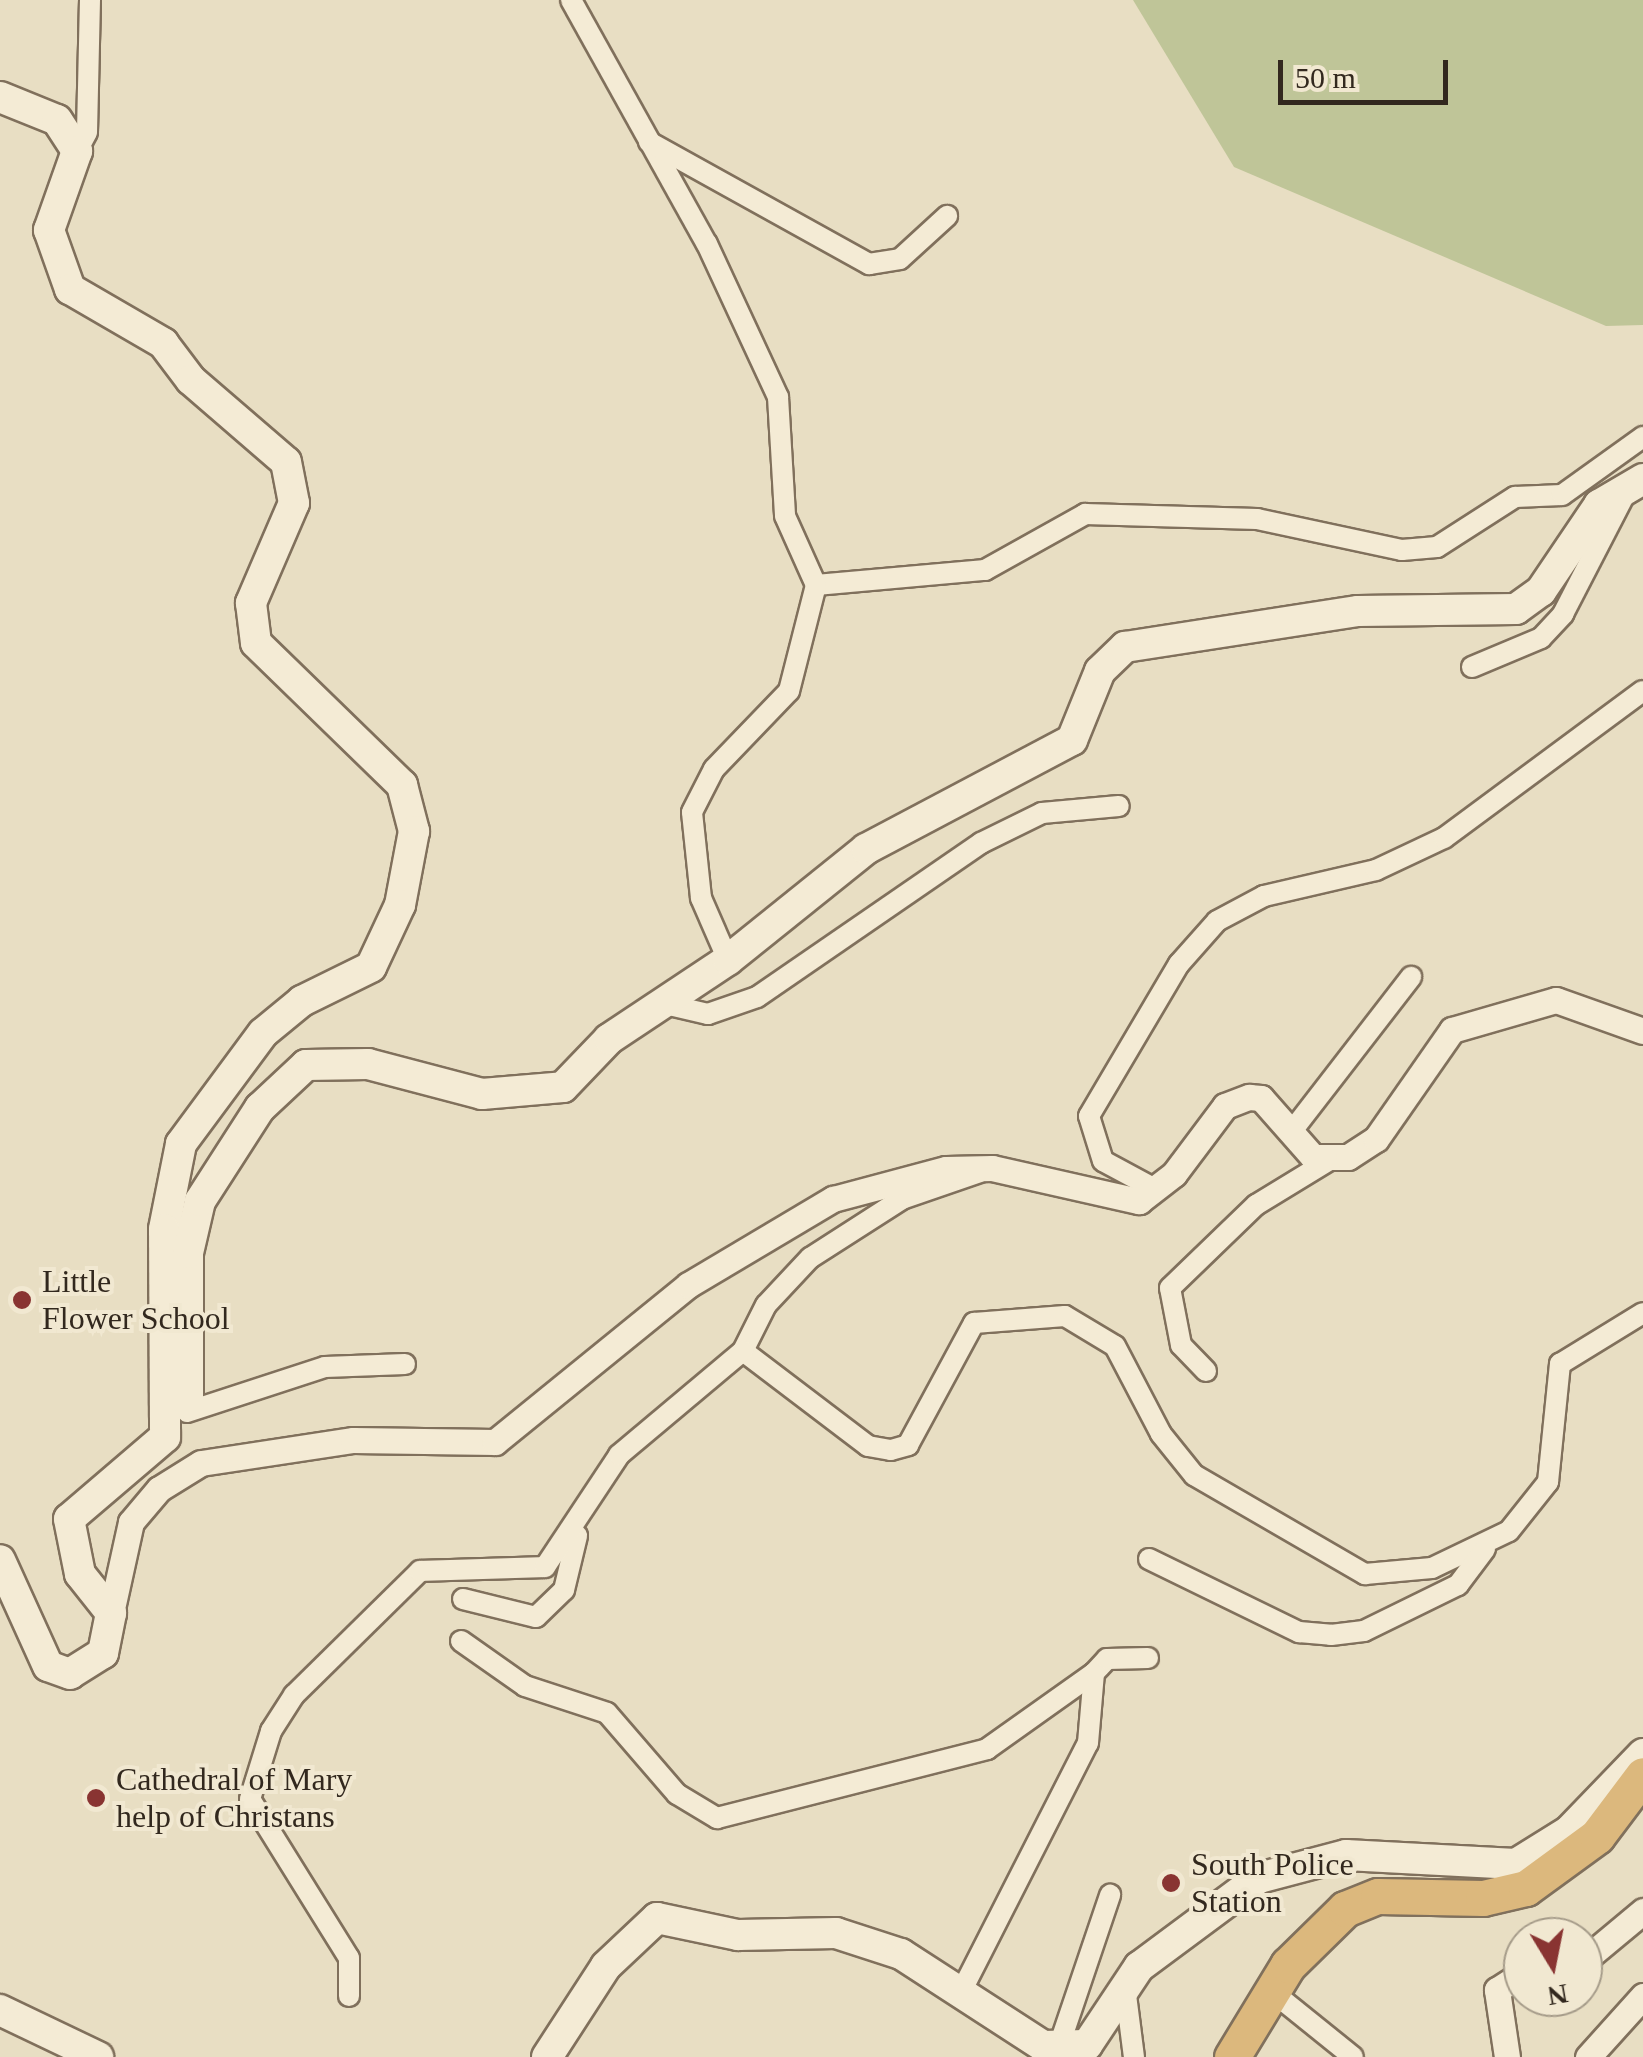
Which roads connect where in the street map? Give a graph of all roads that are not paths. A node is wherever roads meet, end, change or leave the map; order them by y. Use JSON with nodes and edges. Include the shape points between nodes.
{"nodes":[{"id":1,"x":90,"y":0,"type":"edge"},
{"id":2,"x":571,"y":0,"type":"edge"},
{"id":3,"x":0,"y":97,"type":"edge"},
{"id":4,"x":648,"y":141,"type":"junction"},
{"id":5,"x":77,"y":151,"type":"junction"},
{"id":6,"x":947,"y":216,"type":"dead end"},
{"id":7,"x":1643,"y":437,"type":"edge"},
{"id":8,"x":1636,"y":483,"type":"edge"},
{"id":9,"x":816,"y":585,"type":"junction"},
{"id":10,"x":1472,"y":667,"type":"dead end"},
{"id":11,"x":1643,"y":691,"type":"edge"},
{"id":12,"x":1119,"y":806,"type":"dead end"},
{"id":13,"x":728,"y":960,"type":"junction"},
{"id":14,"x":1410,"y":977,"type":"dead end"},
{"id":15,"x":664,"y":1004,"type":"junction"},
{"id":16,"x":1643,"y":1032,"type":"edge"},
{"id":17,"x":1292,"y":1131,"type":"junction"},
{"id":18,"x":1328,"y":1161,"type":"junction"},
{"id":19,"x":992,"y":1168,"type":"junction"},
{"id":20,"x":1157,"y":1190,"type":"junction"},
{"id":21,"x":1643,"y":1313,"type":"edge"},
{"id":22,"x":743,"y":1351,"type":"junction"},
{"id":23,"x":405,"y":1364,"type":"dead end"},
{"id":24,"x":1206,"y":1372,"type":"dead end"},
{"id":25,"x":187,"y":1412,"type":"junction"},
{"id":26,"x":165,"y":1437,"type":"junction"},
{"id":27,"x":580,"y":1520,"type":"junction"},
{"id":28,"x":1489,"y":1543,"type":"junction"},
{"id":29,"x":1148,"y":1559,"type":"dead end"},
{"id":30,"x":0,"y":1560,"type":"edge"},
{"id":31,"x":463,"y":1599,"type":"dead end"},
{"id":32,"x":111,"y":1612,"type":"junction"},
{"id":33,"x":461,"y":1641,"type":"dead end"},
{"id":34,"x":1148,"y":1658,"type":"dead end"},
{"id":35,"x":1094,"y":1673,"type":"junction"},
{"id":36,"x":1643,"y":1754,"type":"edge"},
{"id":37,"x":1643,"y":1775,"type":"edge"},
{"id":38,"x":1110,"y":1895,"type":"dead end"},
{"id":39,"x":1643,"y":1910,"type":"edge"},
{"id":40,"x":1603,"y":1944,"type":"edge"},
{"id":41,"x":1503,"y":1986,"type":"edge"},
{"id":42,"x":1125,"y":1988,"type":"junction"},
{"id":43,"x":961,"y":1992,"type":"junction"},
{"id":44,"x":1275,"y":1994,"type":"junction"},
{"id":45,"x":349,"y":1996,"type":"dead end"},
{"id":46,"x":1643,"y":1996,"type":"edge"},
{"id":47,"x":0,"y":2010,"type":"edge"},
{"id":48,"x":1058,"y":2049,"type":"junction"},
{"id":49,"x":98,"y":2057,"type":"edge"},
{"id":50,"x":547,"y":2057,"type":"edge"},
{"id":51,"x":1134,"y":2057,"type":"edge"},
{"id":52,"x":1232,"y":2057,"type":"edge"},
{"id":53,"x":1354,"y":2057,"type":"edge"},
{"id":54,"x":1507,"y":2057,"type":"edge"},
{"id":55,"x":1588,"y":2057,"type":"edge"}],
"edges":[{"from":1,"to":5,"type":"street","via":[[87,132]]},
{"from":2,"to":4,"type":"street"},
{"from":3,"to":5,"type":"main road","via":[[56,120]]},
{"from":4,"to":6,"type":"street","via":[[869,264],[900,260]]},
{"from":4,"to":9,"type":"street","via":[[778,398],[785,516]]},
{"from":5,"to":26,"type":"main road","via":[[48,230],[52,259],[70,289],[163,343],[286,462],[294,503],[251,603],[256,643],[414,804],[386,946],[371,967],[263,1033],[181,1144],[164,1229]]},
{"from":7,"to":9,"type":"street","via":[[1562,496],[1515,496],[1438,547],[1402,550],[1257,519],[1085,514],[985,570]]},
{"from":8,"to":10,"type":"street","via":[[1563,614],[1541,638]]},
{"from":8,"to":13,"type":"main road","via":[[1599,506],[1541,591],[1516,609],[1358,611],[1125,646],[1100,671],[1072,740],[866,849]]},
{"from":9,"to":13,"type":"street","via":[[789,691],[714,769],[692,812],[702,898]]},
{"from":11,"to":20,"type":"street","via":[[1444,838],[1376,870],[1264,896],[1208,931],[1089,1116],[1103,1160]]},
{"from":12,"to":15,"type":"street","via":[[1042,813],[982,843],[758,997],[708,1014]]},
{"from":13,"to":15,"type":"main road"},
{"from":14,"to":17,"type":"street"},
{"from":15,"to":25,"type":"main road","via":[[547,1092],[482,1094],[334,1060],[284,1080],[226,1156],[192,1224]]},
{"from":16,"to":18,"type":"street","via":[[1556,1000],[1452,1030],[1376,1139]]},
{"from":17,"to":18,"type":"street"},
{"from":17,"to":20,"type":"street","via":[[1261,1098],[1237,1100]]},
{"from":18,"to":24,"type":"street","via":[[1256,1204],[1170,1288],[1180,1345]]},
{"from":19,"to":20,"type":"street","via":[[1120,1201]]},
{"from":19,"to":22,"type":"street","via":[[902,1199],[810,1258],[766,1306]]},
{"from":19,"to":32,"type":"street","via":[[888,1182],[774,1229],[621,1333],[495,1442],[353,1440],[201,1463],[159,1489],[131,1522]]},
{"from":21,"to":28,"type":"street","via":[[1560,1364],[1548,1482]]},
{"from":22,"to":27,"type":"street","via":[[632,1442]]},
{"from":22,"to":28,"type":"street","via":[[868,1446],[891,1450],[908,1445],[974,1323],[1065,1316],[1115,1346],[1174,1456],[1194,1475],[1340,1564],[1392,1576]]},
{"from":23,"to":25,"type":"street","via":[[326,1367]]},
{"from":25,"to":26,"type":"main road"},
{"from":26,"to":32,"type":"main road","via":[[78,1502],[69,1519],[80,1574]]},
{"from":27,"to":31,"type":"street","via":[[564,1590],[536,1617]]},
{"from":27,"to":45,"type":"street","via":[[545,1566],[420,1572],[320,1667],[271,1731],[250,1800],[342,1944]]},
{"from":28,"to":29,"type":"street","via":[[1458,1585],[1364,1630],[1331,1635],[1299,1632]]},
{"from":30,"to":32,"type":"main road","via":[[56,1672],[86,1669],[103,1653]]},
{"from":33,"to":35,"type":"street","via":[[525,1686],[607,1713],[676,1794],[718,1818],[987,1749]]},
{"from":34,"to":35,"type":"street","via":[[1108,1659]]},
{"from":35,"to":43,"type":"street","via":[[1088,1743]]},
{"from":36,"to":42,"type":"main road","via":[[1570,1831],[1516,1864],[1300,1860],[1170,1938]]},
{"from":37,"to":44,"type":"highway","via":[[1563,1868],[1483,1898],[1378,1896],[1345,1909],[1314,1932]]},
{"from":38,"to":48,"type":"street"},
{"from":39,"to":40,"type":"street"},
{"from":41,"to":54,"type":"street","via":[[1497,1990]]},
{"from":42,"to":48,"type":"main road","via":[[1100,2035]]},
{"from":42,"to":51,"type":"street"},
{"from":43,"to":48,"type":"main road"},
{"from":43,"to":50,"type":"main road","via":[[901,1954],[836,1933],[738,1935],[658,1918],[606,1966]]},
{"from":44,"to":52,"type":"highway"},
{"from":44,"to":53,"type":"street"},
{"from":46,"to":55,"type":"street"},
{"from":47,"to":49,"type":"main road"}]}
